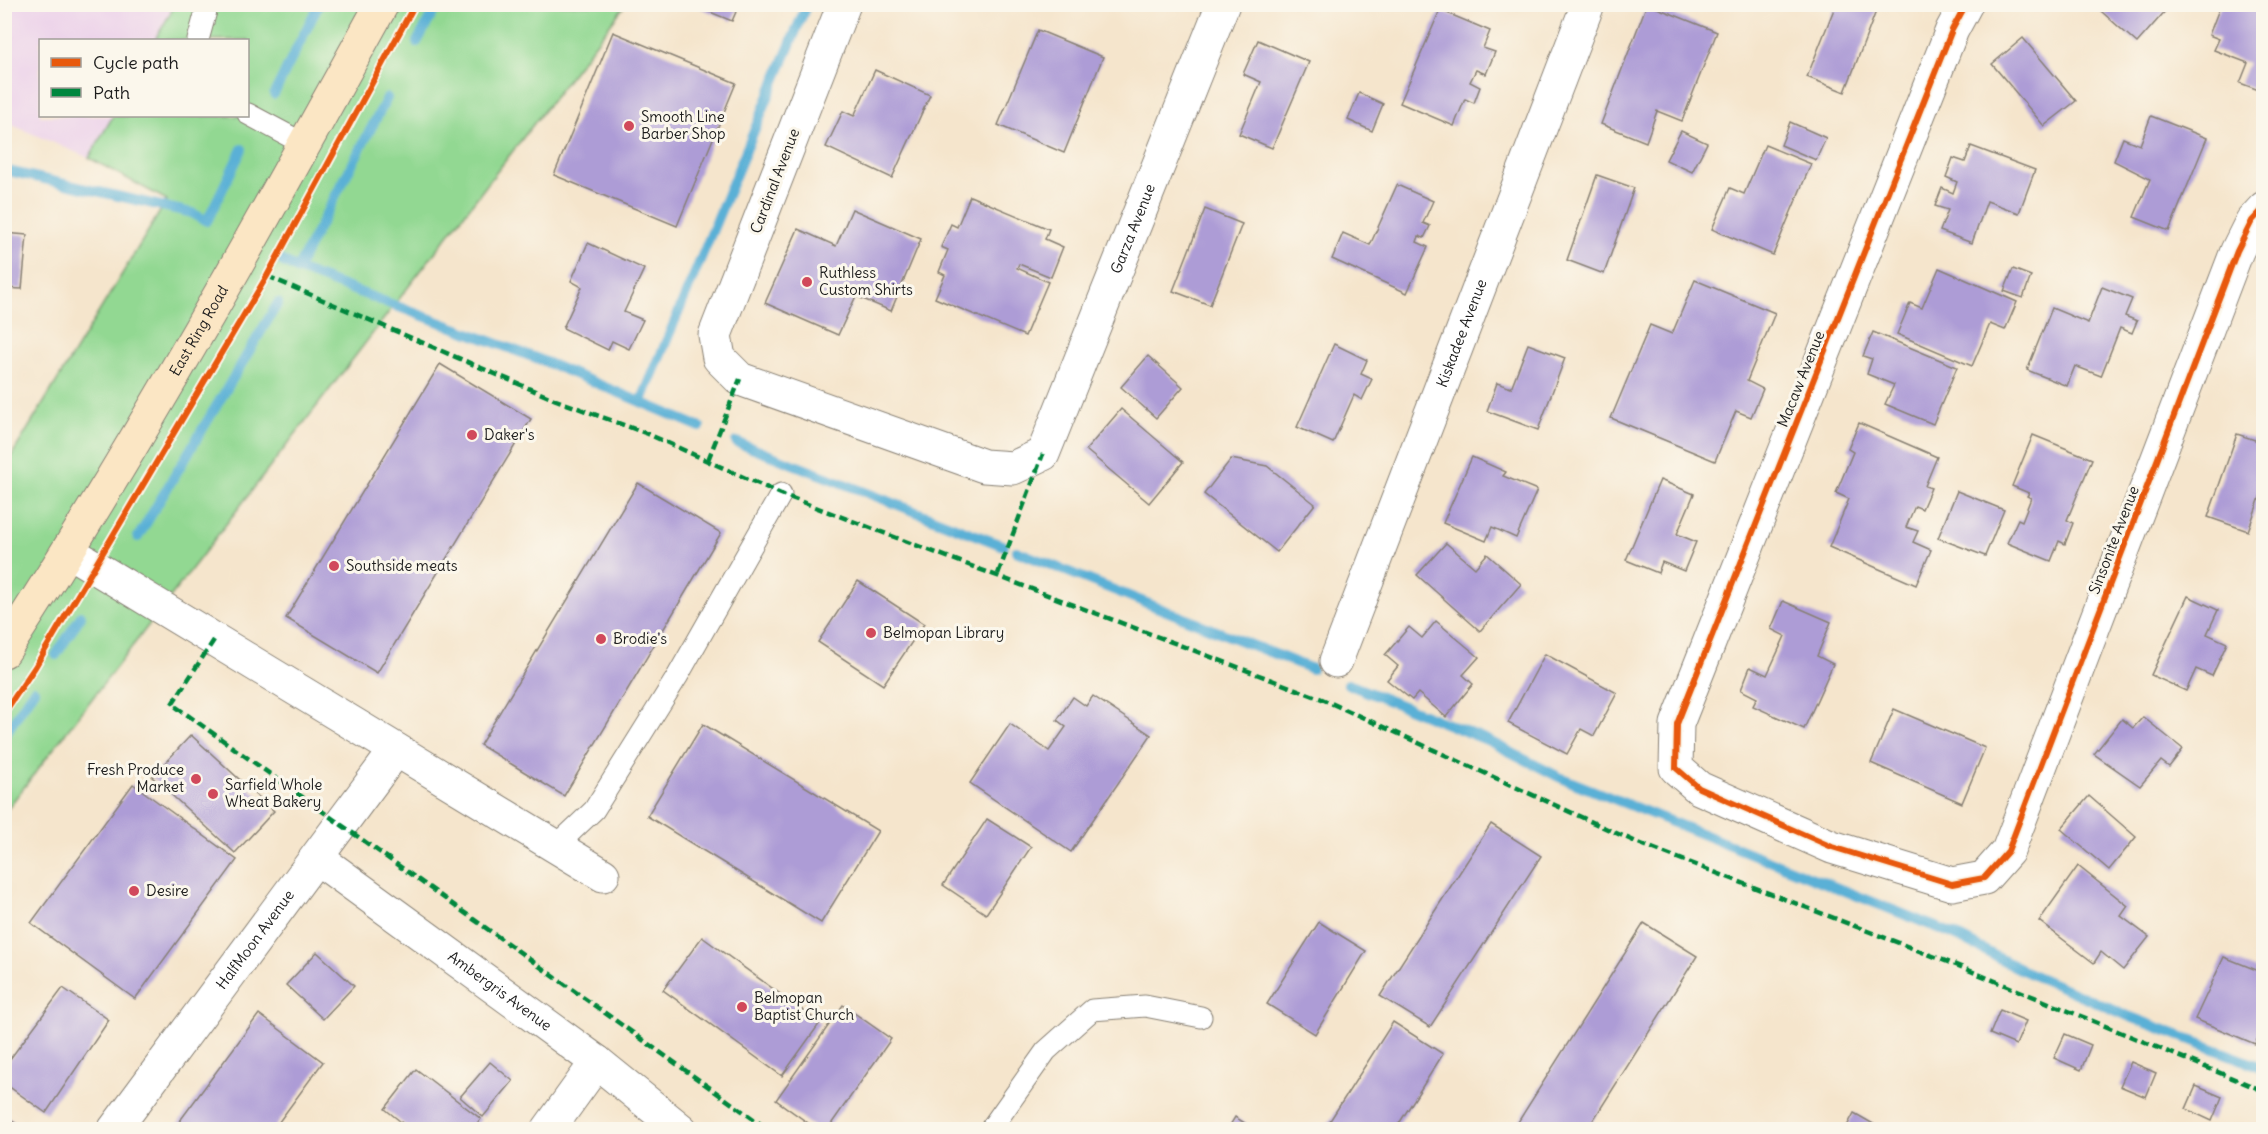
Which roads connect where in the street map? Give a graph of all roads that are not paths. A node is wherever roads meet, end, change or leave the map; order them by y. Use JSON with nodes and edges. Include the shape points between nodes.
{"nodes":[{"id":1,"x":208,"y":4,"type":"edge"},
{"id":2,"x":382,"y":4,"type":"edge"},
{"id":3,"x":844,"y":4,"type":"edge"},
{"id":4,"x":1223,"y":4,"type":"edge"},
{"id":5,"x":1588,"y":4,"type":"edge"},
{"id":6,"x":1966,"y":4,"type":"edge"},
{"id":7,"x":198,"y":39,"type":"edge"},
{"id":8,"x":249,"y":115,"type":"edge"},
{"id":9,"x":304,"y":144,"type":"junction"},
{"id":10,"x":2264,"y":208,"type":"edge"},
{"id":11,"x":1043,"y":454,"type":"joint"},
{"id":12,"x":781,"y":494,"type":"dead end"},
{"id":13,"x":68,"y":551,"type":"junction"},
{"id":14,"x":9,"y":634,"type":"edge"},
{"id":15,"x":1336,"y":661,"type":"dead end"},
{"id":16,"x":396,"y":750,"type":"junction"},
{"id":17,"x":556,"y":846,"type":"junction"},
{"id":18,"x":317,"y":858,"type":"junction"},
{"id":19,"x":603,"y":875,"type":"dead end"},
{"id":20,"x":1984,"y":879,"type":"joint"},
{"id":21,"x":1201,"y":1017,"type":"dead end"},
{"id":22,"x":597,"y":1062,"type":"junction"},
{"id":23,"x":114,"y":1130,"type":"edge"},
{"id":24,"x":548,"y":1130,"type":"edge"},
{"id":25,"x":681,"y":1130,"type":"edge"},
{"id":26,"x":990,"y":1130,"type":"edge"}],
"edges":[{"from":1,"to":7,"type":"lane"},
{"from":2,"to":9,"type":"main road","name":"East Ring Road"},
{"from":3,"to":11,"type":"street","name":"Cardinal Avenue","via":[[715,335],[719,358],[740,379],[984,466],[1013,468]]},
{"from":4,"to":11,"type":"street","name":"Garza Avenue"},
{"from":5,"to":15,"type":"street","name":"Kiskadee Avenue"},
{"from":6,"to":20,"type":"street","name":"Macaw Avenue","via":[[1952,30],[1677,724],[1676,768],[1699,788],[1832,847],[1952,884]]},
{"from":8,"to":9,"type":"lane"},
{"from":9,"to":13,"type":"main road","name":"East Ring Road"},
{"from":10,"to":20,"type":"street","name":"Sinsonite Avenue","via":[[2237,251],[2008,851]]},
{"from":12,"to":17,"type":"lane","via":[[594,810]]},
{"from":13,"to":14,"type":"main road","name":"East Ring Road"},
{"from":13,"to":16,"type":"street"},
{"from":16,"to":17,"type":"street"},
{"from":16,"to":18,"type":"street","name":"HalfMoon Avenue"},
{"from":17,"to":19,"type":"street"},
{"from":18,"to":22,"type":"street","name":"Ambergris Avenue"},
{"from":18,"to":23,"type":"street","name":"HalfMoon Avenue"},
{"from":21,"to":26,"type":"lane","via":[[1145,1006],[1092,1010],[1046,1051]]},
{"from":22,"to":24,"type":"street"},
{"from":22,"to":25,"type":"street","name":"Ambergris Avenue"}]}
